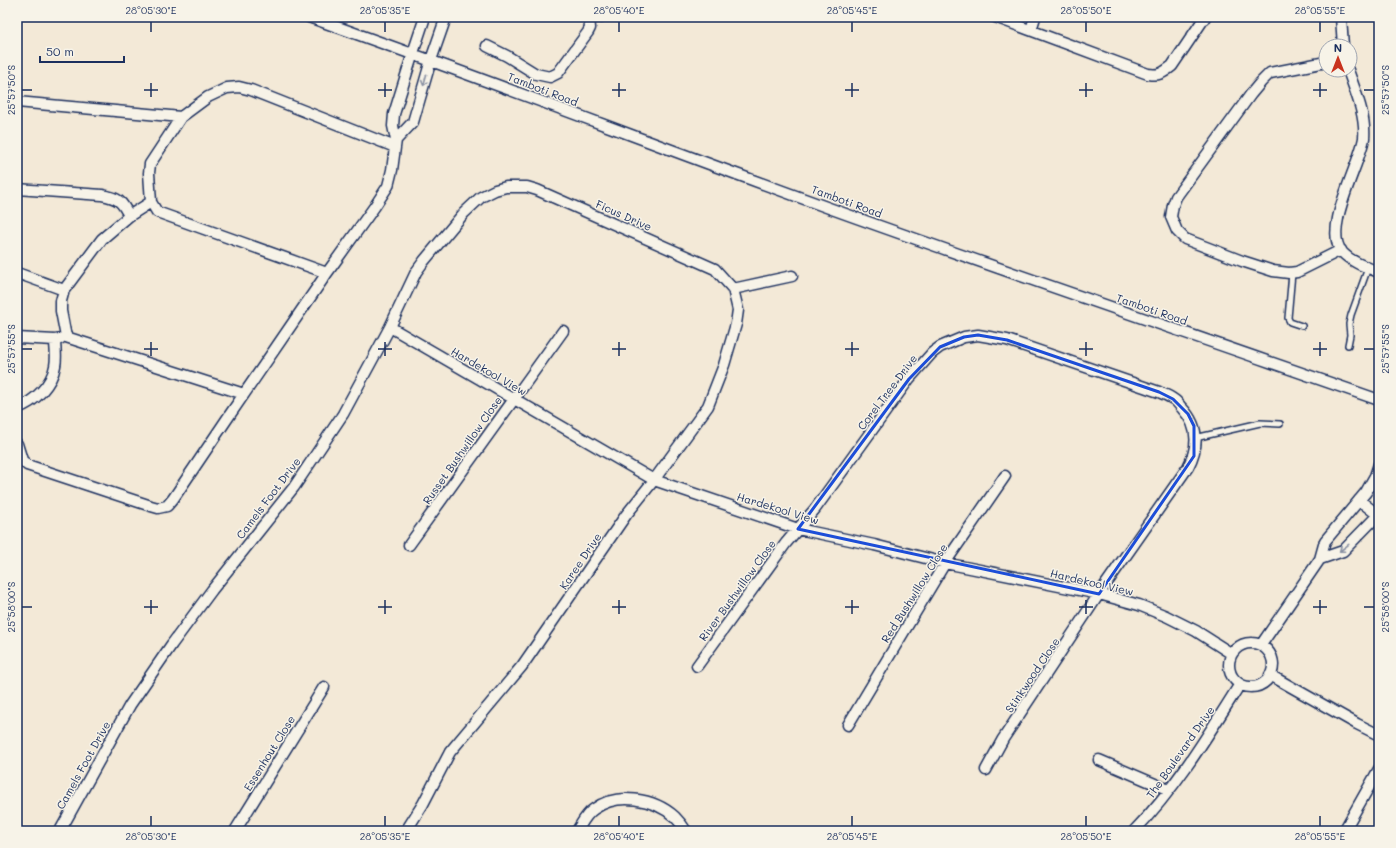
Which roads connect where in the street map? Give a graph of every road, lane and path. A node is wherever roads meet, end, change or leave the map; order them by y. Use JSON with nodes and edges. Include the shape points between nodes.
{"nodes":[{"id":1,"x":309,"y":17,"type":"edge"},
{"id":2,"x":425,"y":17,"type":"edge"},
{"id":3,"x":446,"y":17,"type":"edge"},
{"id":4,"x":589,"y":17,"type":"edge"},
{"id":5,"x":995,"y":17,"type":"edge"},
{"id":6,"x":1035,"y":17,"type":"edge"},
{"id":7,"x":1205,"y":17,"type":"edge"},
{"id":8,"x":1341,"y":17,"type":"edge"},
{"id":9,"x":1031,"y":30,"type":"junction"},
{"id":10,"x":1342,"y":38,"type":"edge"},
{"id":11,"x":487,"y":46,"type":"dead end"},
{"id":12,"x":413,"y":53,"type":"junction"},
{"id":13,"x":431,"y":60,"type":"junction"},
{"id":14,"x":1318,"y":64,"type":"edge"},
{"id":15,"x":1351,"y":78,"type":"edge"},
{"id":16,"x":17,"y":102,"type":"edge"},
{"id":17,"x":181,"y":116,"type":"junction"},
{"id":18,"x":396,"y":144,"type":"junction"},
{"id":19,"x":17,"y":189,"type":"edge"},
{"id":20,"x":495,"y":190,"type":"joint"},
{"id":21,"x":151,"y":202,"type":"junction"},
{"id":22,"x":129,"y":216,"type":"junction"},
{"id":23,"x":1340,"y":250,"type":"junction"},
{"id":24,"x":1368,"y":268,"type":"junction"},
{"id":25,"x":1379,"y":272,"type":"edge"},
{"id":26,"x":17,"y":273,"type":"edge"},
{"id":27,"x":327,"y":273,"type":"junction"},
{"id":28,"x":1292,"y":273,"type":"junction"},
{"id":29,"x":792,"y":276,"type":"dead end"},
{"id":30,"x":64,"y":290,"type":"junction"},
{"id":31,"x":733,"y":290,"type":"junction"},
{"id":32,"x":1302,"y":326,"type":"dead end"},
{"id":33,"x":390,"y":327,"type":"junction"},
{"id":34,"x":563,"y":331,"type":"dead end"},
{"id":35,"x":17,"y":338,"type":"edge"},
{"id":36,"x":66,"y":338,"type":"junction"},
{"id":37,"x":55,"y":340,"type":"junction"},
{"id":38,"x":1348,"y":345,"type":"dead end"},
{"id":39,"x":244,"y":394,"type":"junction"},
{"id":40,"x":513,"y":398,"type":"junction"},
{"id":41,"x":1379,"y":400,"type":"edge"},
{"id":42,"x":17,"y":408,"type":"edge"},
{"id":43,"x":1280,"y":424,"type":"dead end"},
{"id":44,"x":1196,"y":438,"type":"junction"},
{"id":45,"x":17,"y":444,"type":"edge"},
{"id":46,"x":1378,"y":468,"type":"edge"},
{"id":47,"x":1005,"y":476,"type":"dead end"},
{"id":48,"x":654,"y":480,"type":"junction"},
{"id":49,"x":1359,"y":500,"type":"junction"},
{"id":50,"x":1379,"y":514,"type":"edge"},
{"id":51,"x":798,"y":529,"type":"junction"},
{"id":52,"x":409,"y":545,"type":"dead end"},
{"id":53,"x":1320,"y":559,"type":"junction"},
{"id":54,"x":945,"y":563,"type":"junction"},
{"id":55,"x":1099,"y":594,"type":"junction"},
{"id":56,"x":1261,"y":645,"type":"junction"},
{"id":57,"x":1232,"y":654,"type":"junction"},
{"id":58,"x":697,"y":666,"type":"dead end"},
{"id":59,"x":1270,"y":675,"type":"junction"},
{"id":60,"x":1240,"y":684,"type":"junction"},
{"id":61,"x":324,"y":687,"type":"dead end"},
{"id":62,"x":848,"y":725,"type":"dead end"},
{"id":63,"x":1379,"y":735,"type":"edge"},
{"id":64,"x":1099,"y":760,"type":"dead end"},
{"id":65,"x":1379,"y":769,"type":"edge"},
{"id":66,"x":986,"y":770,"type":"dead end"},
{"id":67,"x":1168,"y":790,"type":"junction"},
{"id":68,"x":65,"y":829,"type":"edge"},
{"id":69,"x":235,"y":831,"type":"edge"},
{"id":70,"x":406,"y":831,"type":"edge"},
{"id":71,"x":577,"y":831,"type":"edge"},
{"id":72,"x":686,"y":831,"type":"edge"},
{"id":73,"x":1134,"y":831,"type":"edge"},
{"id":74,"x":1344,"y":831,"type":"edge"}],
"edges":[{"from":1,"to":12,"type":"street","name":"Tamboti Road"},
{"from":2,"to":12,"type":"street"},
{"from":3,"to":13,"type":"street"},
{"from":4,"to":11,"type":"street","via":[[588,32],[558,73],[550,77],[536,74]]},
{"from":5,"to":9,"type":"street"},
{"from":6,"to":9,"type":"street"},
{"from":7,"to":9,"type":"street","via":[[1172,66],[1156,76]]},
{"from":8,"to":10,"type":"street"},
{"from":12,"to":13,"type":"street","name":"Tamboti Road"},
{"from":12,"to":18,"type":"street","via":[[394,114]]},
{"from":13,"to":18,"type":"street","one_way":true,"via":[[413,122]]},
{"from":13,"to":41,"type":"street","name":"Tamboti Road","via":[[900,233]]},
{"from":14,"to":28,"type":"street","via":[[1270,73],[1261,82],[1176,198],[1171,211],[1173,224],[1185,239],[1273,271]]},
{"from":15,"to":23,"type":"street","via":[[1363,116],[1364,138],[1359,159],[1338,213],[1337,240]]},
{"from":16,"to":17,"type":"street"},
{"from":17,"to":18,"type":"street","via":[[212,95],[227,88],[239,87]]},
{"from":17,"to":21,"type":"street","via":[[150,164]]},
{"from":18,"to":27,"type":"street","via":[[388,186]]},
{"from":19,"to":22,"type":"street","via":[[114,197],[121,201]]},
{"from":20,"to":31,"type":"street","name":"Ficus Drive","via":[[517,186],[538,190],[714,269]]},
{"from":20,"to":33,"type":"street","name":"Camels Foot Drive","via":[[481,197],[464,213],[424,261],[410,283]]},
{"from":21,"to":22,"type":"street"},
{"from":21,"to":27,"type":"street","via":[[154,209],[163,215]]},
{"from":22,"to":30,"type":"street","via":[[102,239]]},
{"from":23,"to":24,"type":"street"},
{"from":23,"to":28,"type":"street"},
{"from":24,"to":25,"type":"street"},
{"from":24,"to":38,"type":"lane","via":[[1351,315]]},
{"from":26,"to":30,"type":"street"},
{"from":27,"to":39,"type":"street"},
{"from":28,"to":32,"type":"lane","via":[[1288,318],[1290,322]]},
{"from":29,"to":31,"type":"street"},
{"from":30,"to":36,"type":"street","via":[[61,311]]},
{"from":31,"to":48,"type":"street","name":"Karee Drive","via":[[738,310],[736,324],[712,398],[703,415]]},
{"from":33,"to":40,"type":"street","name":"Hardekool View"},
{"from":33,"to":68,"type":"street","name":"Camels Foot Drive","via":[[343,414],[294,487],[212,590],[130,705]]},
{"from":34,"to":40,"type":"street","name":"Russet Bushwillow Close"},
{"from":35,"to":37,"type":"street"},
{"from":36,"to":37,"type":"street"},
{"from":36,"to":39,"type":"street"},
{"from":37,"to":42,"type":"street","via":[[55,366],[52,376],[38,395]]},
{"from":39,"to":45,"type":"street","via":[[173,499],[167,506],[158,508],[27,465],[22,460]]},
{"from":40,"to":48,"type":"street","name":"Hardekool View"},
{"from":40,"to":52,"type":"street","name":"Russet Bushwillow Close"},
{"from":43,"to":44,"type":"lane","via":[[1260,423]]},
{"from":44,"to":51,"type":"street","name":"Corel Tree Drive","via":[[1188,414],[1173,398],[1007,340],[978,335],[964,337],[940,347],[909,379],[819,504]]},
{"from":44,"to":55,"type":"street","name":"Corel Tree Drive","via":[[1194,456],[1188,467]]},
{"from":46,"to":49,"type":"street"},
{"from":47,"to":54,"type":"street","name":"Red Bushwillow Close"},
{"from":48,"to":51,"type":"street","name":"Hardekool View"},
{"from":48,"to":70,"type":"street","name":"Karee Drive","via":[[626,515],[522,666],[450,752]]},
{"from":49,"to":50,"type":"street"},
{"from":49,"to":53,"type":"street","via":[[1325,541]]},
{"from":50,"to":53,"type":"street","one_way":true,"via":[[1343,551]]},
{"from":51,"to":54,"type":"street","name":"Hardekool View"},
{"from":51,"to":58,"type":"street","name":"River Bushwillow Close"},
{"from":53,"to":56,"type":"street"},
{"from":54,"to":55,"type":"street","name":"Hardekool View"},
{"from":54,"to":62,"type":"street","name":"Red Bushwillow Close"},
{"from":55,"to":57,"type":"street","name":"Hardekool View","via":[[1139,605],[1166,616]]},
{"from":55,"to":66,"type":"street","name":"Stinkwood Close","via":[[1003,739]]},
{"from":56,"to":57,"type":"street","via":[[1246,643]]},
{"from":56,"to":59,"type":"street","via":[[1271,655],[1273,669]]},
{"from":57,"to":60,"type":"street","via":[[1230,672]]},
{"from":59,"to":60,"type":"street","via":[[1260,685],[1253,687]]},
{"from":59,"to":63,"type":"street"},
{"from":60,"to":67,"type":"street","name":"The Boulevard Drive"},
{"from":61,"to":69,"type":"street","name":"Essenhout Close"},
{"from":64,"to":67,"type":"street"},
{"from":65,"to":74,"type":"street"},
{"from":67,"to":73,"type":"street","name":"The Boulevard Drive","via":[[1152,813]]},
{"from":71,"to":72,"type":"street","via":[[594,808],[610,800],[620,799],[639,800],[667,810]]}]}
